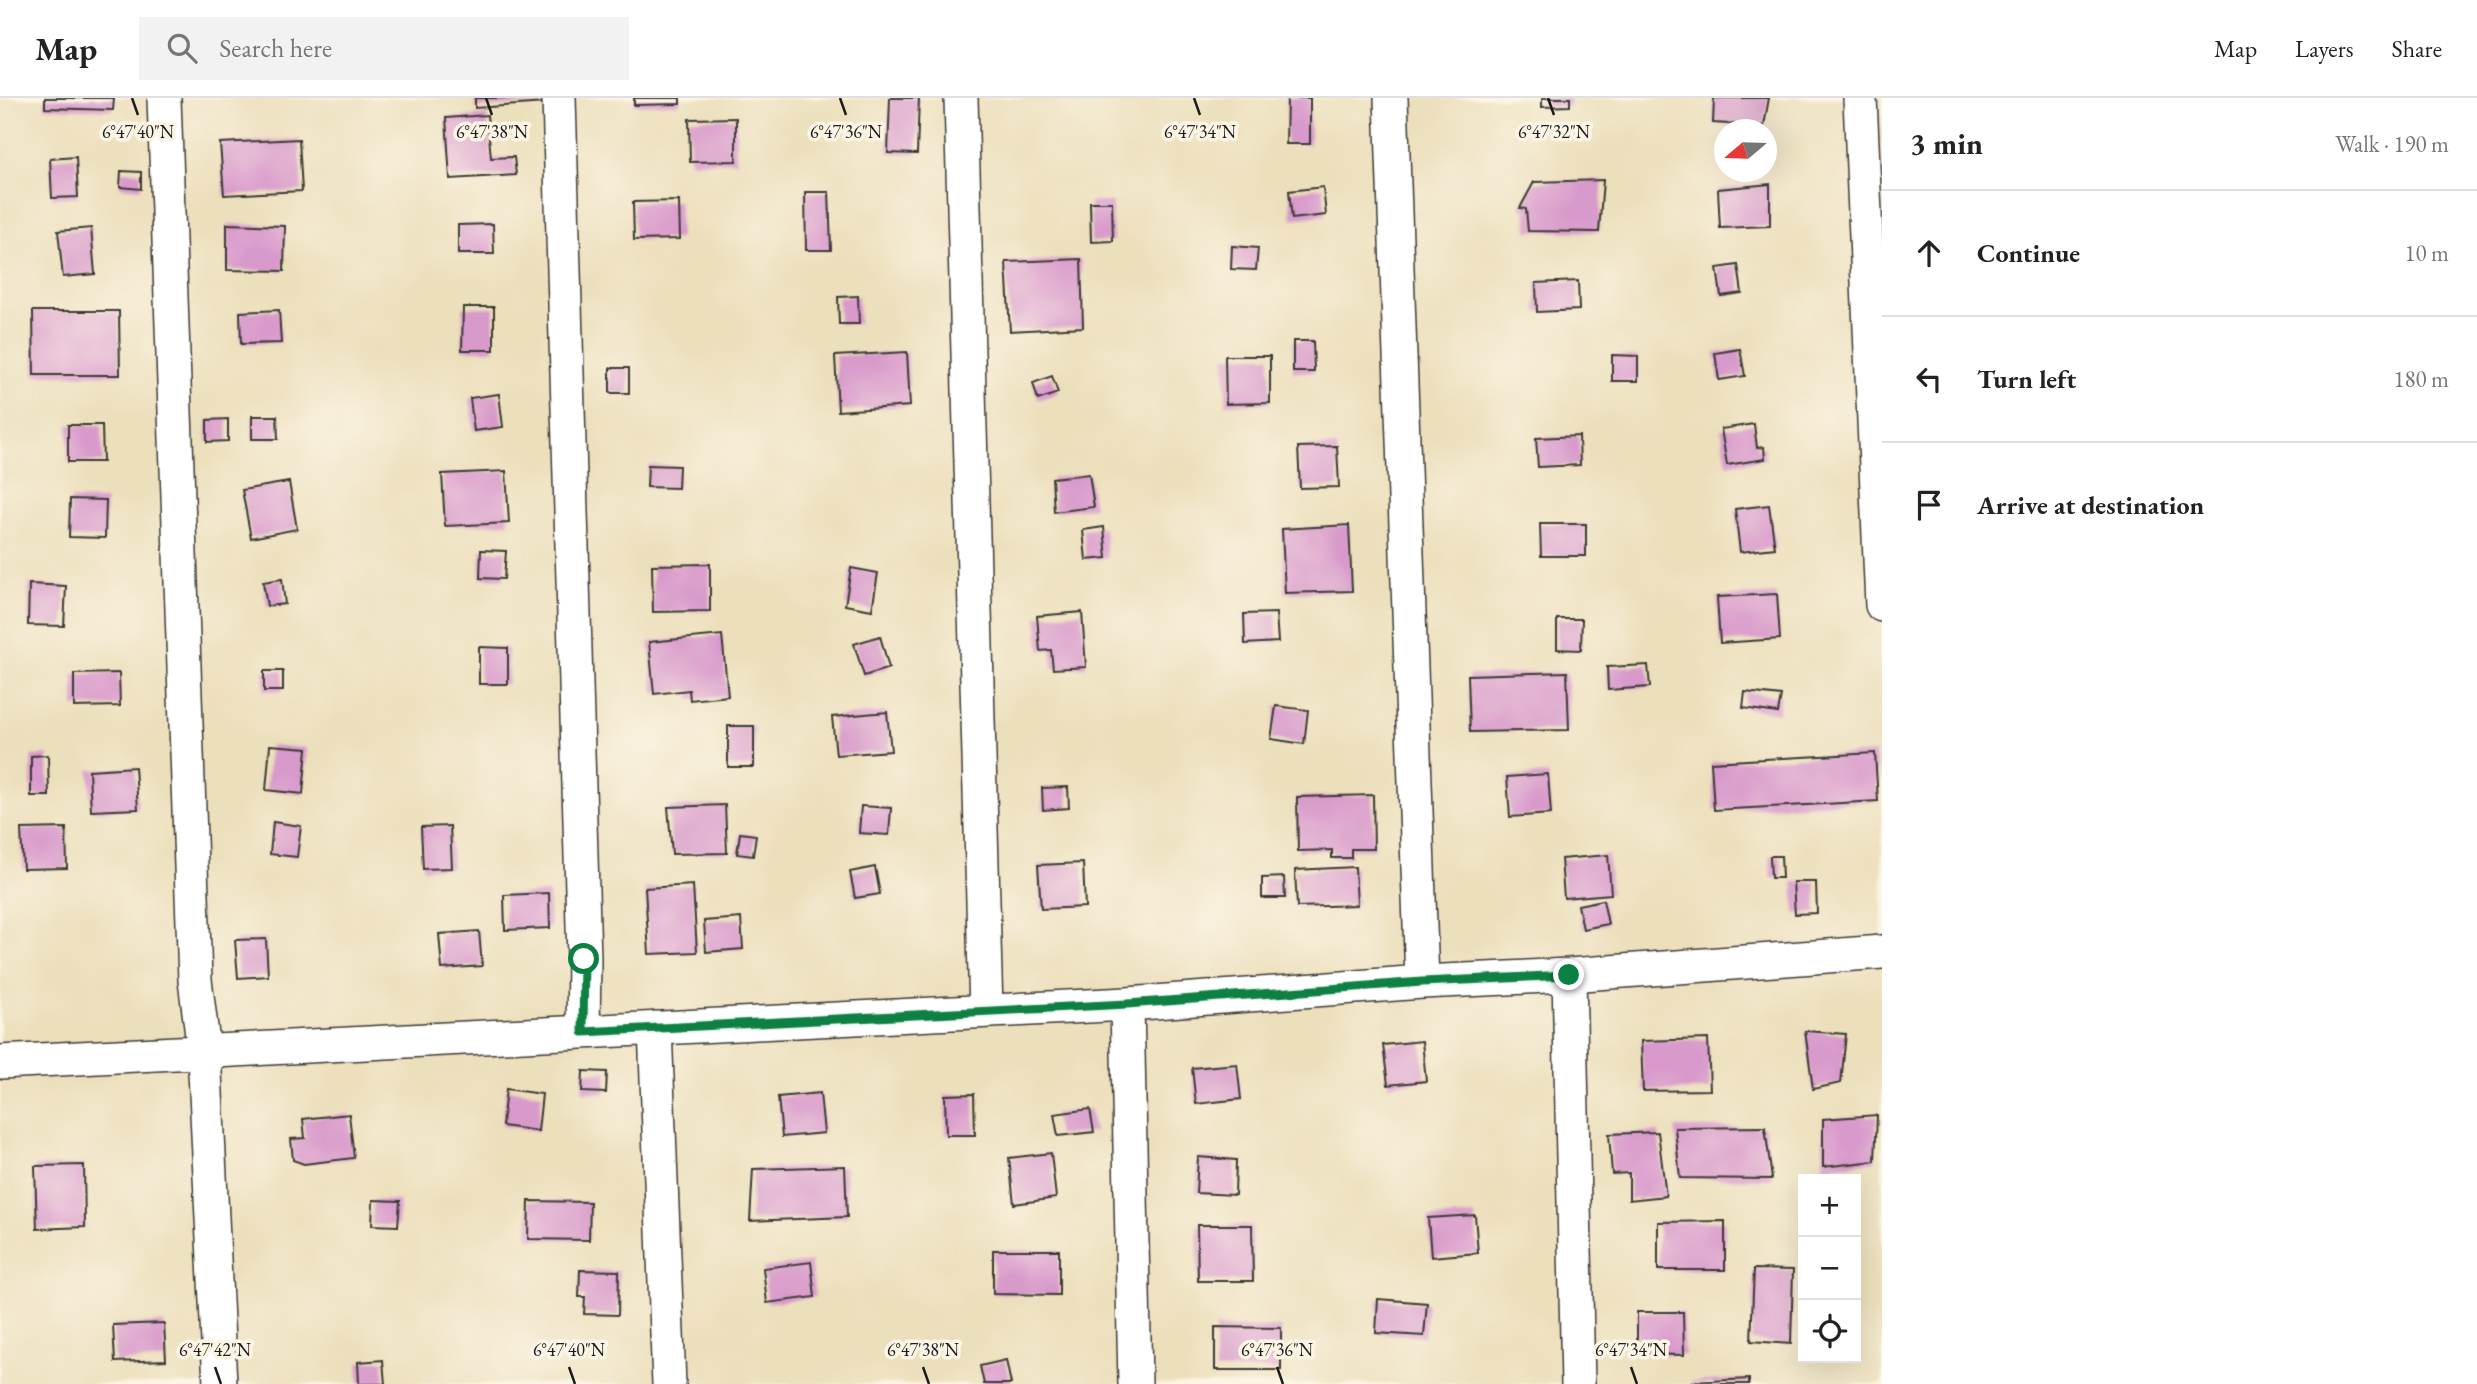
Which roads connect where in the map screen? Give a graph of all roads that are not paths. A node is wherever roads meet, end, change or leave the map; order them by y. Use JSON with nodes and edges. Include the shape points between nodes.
{"nodes":[{"id":1,"x":164,"y":98,"type":"edge"},
{"id":2,"x":559,"y":98,"type":"edge"},
{"id":3,"x":961,"y":98,"type":"edge"},
{"id":4,"x":1391,"y":98,"type":"edge"},
{"id":5,"x":1860,"y":98,"type":"edge"},
{"id":6,"x":1882,"y":605,"type":"edge"},
{"id":7,"x":1882,"y":952,"type":"edge"},
{"id":8,"x":1569,"y":975,"type":"junction"},
{"id":9,"x":1422,"y":982,"type":"junction"},
{"id":10,"x":1127,"y":1004,"type":"junction"},
{"id":11,"x":986,"y":1011,"type":"junction"},
{"id":12,"x":654,"y":1028,"type":"junction"},
{"id":13,"x":583,"y":1032,"type":"junction"},
{"id":14,"x":204,"y":1051,"type":"junction"},
{"id":15,"x":0,"y":1062,"type":"edge"},
{"id":16,"x":220,"y":1384,"type":"edge"},
{"id":17,"x":669,"y":1384,"type":"edge"},
{"id":18,"x":1135,"y":1384,"type":"edge"},
{"id":19,"x":1578,"y":1384,"type":"edge"}],
"edges":[{"from":1,"to":14,"type":"street","via":[[195,980]]},
{"from":2,"to":13,"type":"street"},
{"from":3,"to":11,"type":"street"},
{"from":4,"to":9,"type":"street"},
{"from":5,"to":6,"type":"street"},
{"from":7,"to":8,"type":"street"},
{"from":8,"to":9,"type":"street"},
{"from":8,"to":19,"type":"street"},
{"from":9,"to":10,"type":"street"},
{"from":10,"to":11,"type":"street"},
{"from":10,"to":18,"type":"street"},
{"from":11,"to":12,"type":"street"},
{"from":12,"to":13,"type":"street"},
{"from":12,"to":17,"type":"street"},
{"from":13,"to":14,"type":"street"},
{"from":14,"to":15,"type":"street"},
{"from":14,"to":16,"type":"street"}]}
